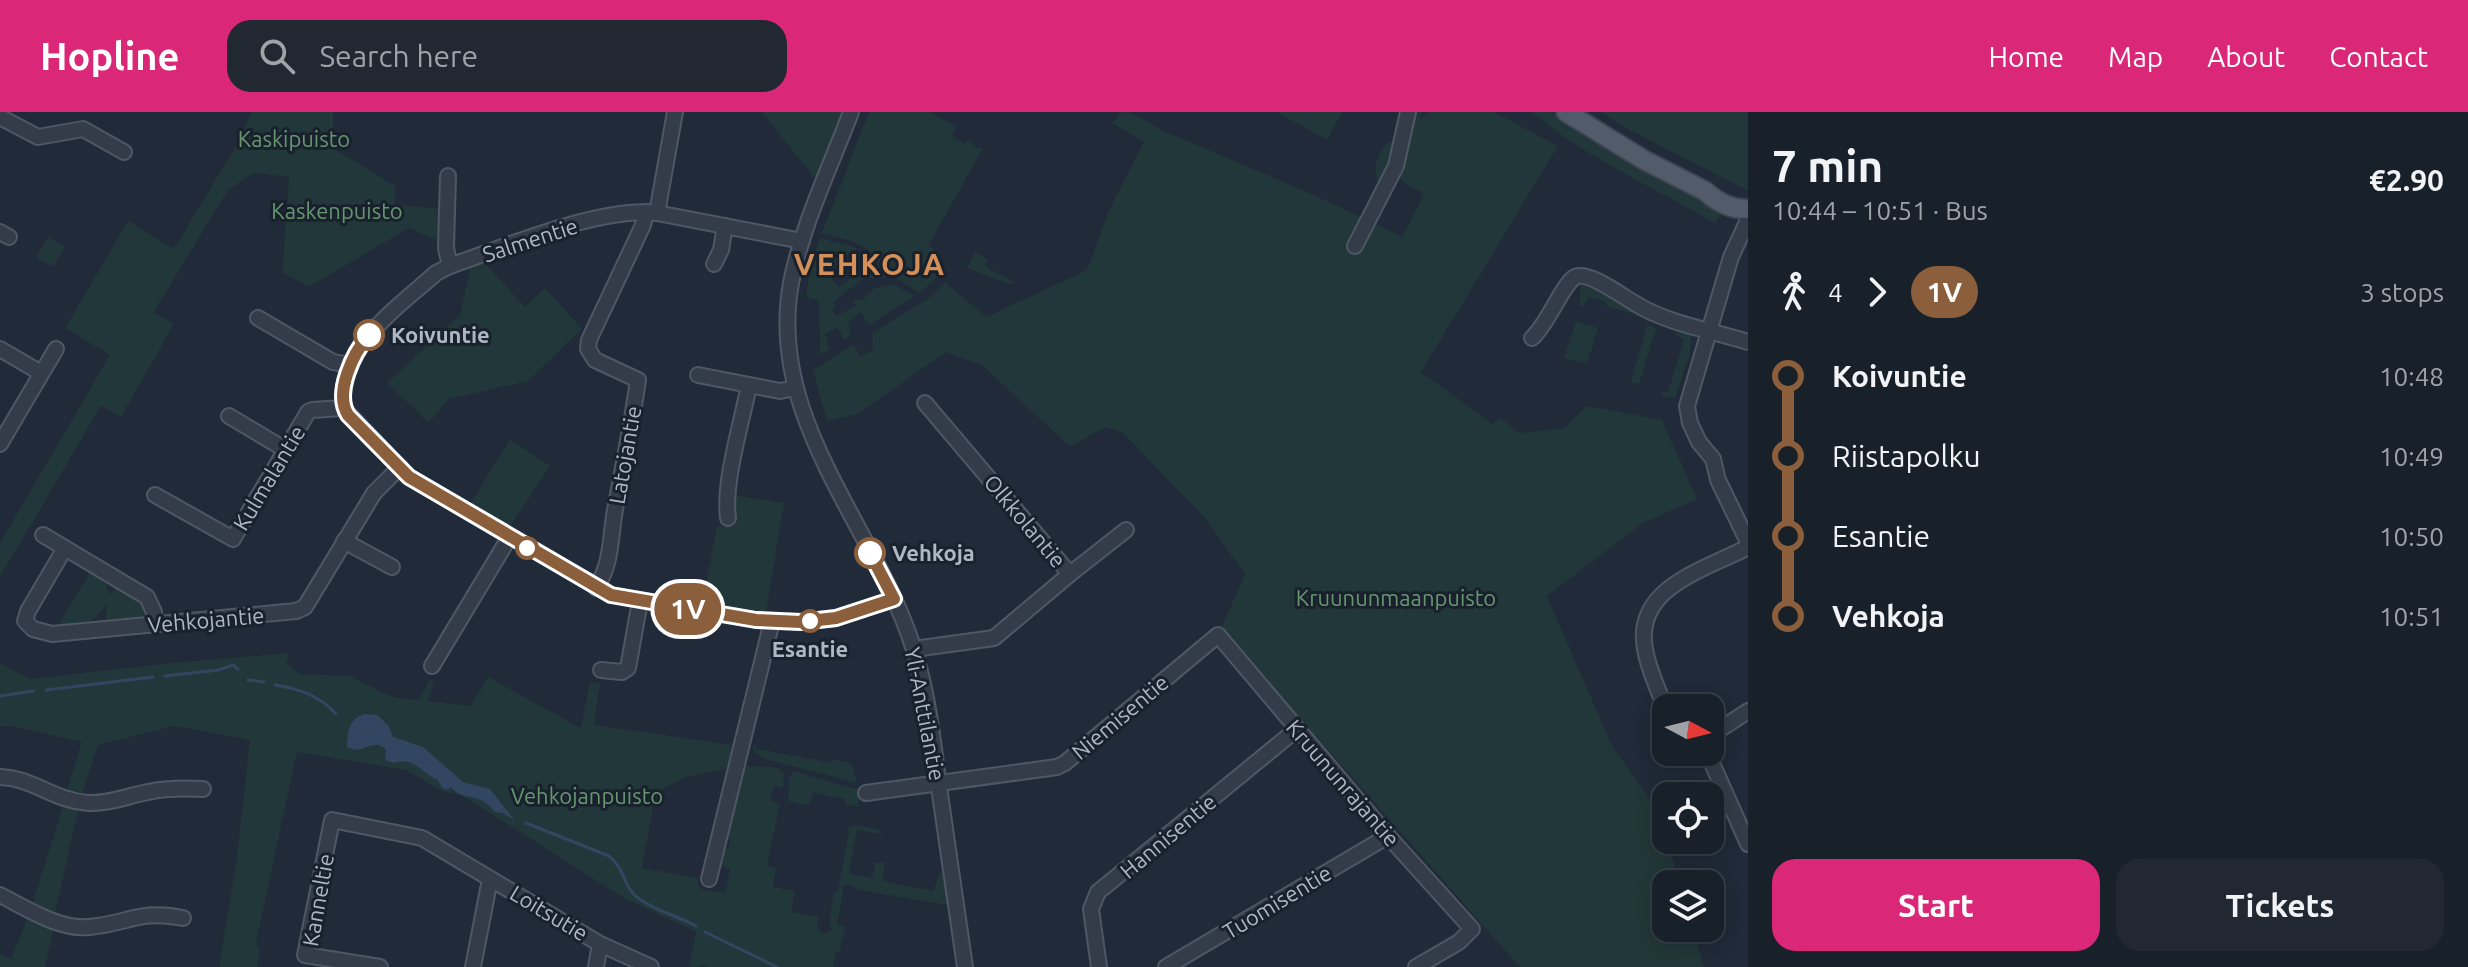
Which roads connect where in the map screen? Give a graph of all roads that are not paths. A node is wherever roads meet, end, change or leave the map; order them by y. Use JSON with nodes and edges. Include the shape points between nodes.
{"nodes":[{"id":1,"x":675,"y":112,"type":"edge"},
{"id":2,"x":851,"y":112,"type":"edge"},
{"id":3,"x":1408,"y":112,"type":"edge"},
{"id":4,"x":1566,"y":112,"type":"edge"},
{"id":5,"x":0,"y":117,"type":"edge"},
{"id":6,"x":124,"y":152,"type":"dead end"},
{"id":7,"x":448,"y":176,"type":"dead end"},
{"id":8,"x":652,"y":212,"type":"junction"},
{"id":9,"x":1747,"y":213,"type":"edge"},
{"id":10,"x":725,"y":226,"type":"junction"},
{"id":11,"x":802,"y":241,"type":"junction"},
{"id":12,"x":1355,"y":246,"type":"dead end"},
{"id":13,"x":714,"y":264,"type":"dead end"},
{"id":14,"x":450,"y":266,"type":"junction"},
{"id":15,"x":258,"y":318,"type":"dead end"},
{"id":16,"x":1709,"y":329,"type":"junction"},
{"id":17,"x":1532,"y":338,"type":"dead end"},
{"id":18,"x":1748,"y":342,"type":"edge"},
{"id":19,"x":0,"y":349,"type":"edge"},
{"id":20,"x":56,"y":349,"type":"dead end"},
{"id":21,"x":350,"y":365,"type":"junction"},
{"id":22,"x":41,"y":373,"type":"junction"},
{"id":23,"x":698,"y":375,"type":"dead end"},
{"id":24,"x":749,"y":385,"type":"junction"},
{"id":25,"x":795,"y":388,"type":"junction"},
{"id":26,"x":925,"y":403,"type":"dead end"},
{"id":27,"x":346,"y":411,"type":"junction"},
{"id":28,"x":229,"y":416,"type":"dead end"},
{"id":29,"x":0,"y":444,"type":"edge"},
{"id":30,"x":286,"y":450,"type":"junction"},
{"id":31,"x":399,"y":468,"type":"junction"},
{"id":32,"x":155,"y":495,"type":"dead end"},
{"id":33,"x":728,"y":518,"type":"dead end"},
{"id":34,"x":1126,"y":530,"type":"dead end"},
{"id":35,"x":43,"y":535,"type":"dead end"},
{"id":36,"x":509,"y":538,"type":"junction"},
{"id":37,"x":344,"y":541,"type":"junction"},
{"id":38,"x":1748,"y":545,"type":"edge"},
{"id":39,"x":65,"y":548,"type":"junction"},
{"id":40,"x":392,"y":567,"type":"dead end"},
{"id":41,"x":1070,"y":574,"type":"junction"},
{"id":42,"x":596,"y":588,"type":"junction"},
{"id":43,"x":894,"y":599,"type":"junction"},
{"id":44,"x":640,"y":601,"type":"junction"},
{"id":45,"x":772,"y":621,"type":"junction"},
{"id":46,"x":155,"y":624,"type":"junction"},
{"id":47,"x":1218,"y":635,"type":"joint"},
{"id":48,"x":914,"y":649,"type":"junction"},
{"id":49,"x":432,"y":666,"type":"dead end"},
{"id":50,"x":601,"y":670,"type":"dead end"},
{"id":51,"x":1660,"y":694,"type":"edge"},
{"id":52,"x":1748,"y":711,"type":"edge"},
{"id":53,"x":1724,"y":727,"type":"edge"},
{"id":54,"x":1297,"y":729,"type":"junction"},
{"id":55,"x":1713,"y":766,"type":"edge"},
{"id":56,"x":0,"y":777,"type":"edge"},
{"id":57,"x":939,"y":784,"type":"junction"},
{"id":58,"x":203,"y":789,"type":"dead end"},
{"id":59,"x":866,"y":793,"type":"dead end"},
{"id":60,"x":332,"y":820,"type":"joint"},
{"id":61,"x":1388,"y":836,"type":"junction"},
{"id":62,"x":1748,"y":844,"type":"edge"},
{"id":63,"x":490,"y":879,"type":"junction"},
{"id":64,"x":709,"y":879,"type":"dead end"},
{"id":65,"x":0,"y":895,"type":"edge"},
{"id":66,"x":183,"y":918,"type":"dead end"},
{"id":67,"x":600,"y":944,"type":"junction"},
{"id":68,"x":380,"y":967,"type":"edge"},
{"id":69,"x":473,"y":967,"type":"edge"},
{"id":70,"x":596,"y":967,"type":"edge"},
{"id":71,"x":651,"y":967,"type":"edge"},
{"id":72,"x":965,"y":967,"type":"edge"},
{"id":73,"x":1099,"y":967,"type":"edge"},
{"id":74,"x":1166,"y":967,"type":"edge"},
{"id":75,"x":1416,"y":967,"type":"edge"}],
"edges":[{"from":1,"to":8,"type":"street"},
{"from":2,"to":11,"type":"street","name":"Yli-Anttilantie"},
{"from":3,"to":12,"type":"street","via":[[1396,166]]},
{"from":4,"to":9,"type":"main road","via":[[1644,160],[1705,191],[1732,197]]},
{"from":5,"to":6,"type":"street","via":[[38,137],[83,129]]},
{"from":7,"to":14,"type":"street"},
{"from":8,"to":10,"type":"street","name":"Salmentie"},
{"from":8,"to":14,"type":"street","name":"Salmentie","via":[[587,222]]},
{"from":8,"to":42,"type":"street","name":"Latojantie","via":[[589,340],[595,360],[638,380],[610,557]]},
{"from":9,"to":16,"type":"street"},
{"from":10,"to":11,"type":"street","name":"Salmentie"},
{"from":10,"to":13,"type":"street"},
{"from":11,"to":25,"type":"street","name":"Yli-Anttilantie","via":[[788,315]]},
{"from":14,"to":21,"type":"street","name":"Salmentie","via":[[369,335]]},
{"from":15,"to":21,"type":"street","via":[[333,362]]},
{"from":16,"to":17,"type":"street","via":[[1645,310],[1580,275]]},
{"from":16,"to":18,"type":"street"},
{"from":16,"to":38,"type":"street","via":[[1687,406],[1690,423],[1704,463],[1718,480]]},
{"from":19,"to":22,"type":"street"},
{"from":20,"to":22,"type":"street"},
{"from":21,"to":27,"type":"street","name":"Salmentie","via":[[343,398]]},
{"from":22,"to":29,"type":"street"},
{"from":23,"to":24,"type":"street"},
{"from":24,"to":25,"type":"street"},
{"from":24,"to":33,"type":"street"},
{"from":25,"to":43,"type":"street","name":"Yli-Anttilantie","via":[[814,441]]},
{"from":26,"to":41,"type":"street","name":"Olkkolantie"},
{"from":27,"to":30,"type":"street","name":"Kulmalantie","via":[[308,412]]},
{"from":27,"to":31,"type":"street"},
{"from":28,"to":30,"type":"street"},
{"from":30,"to":32,"type":"street","name":"Kulmalantie","via":[[233,539]]},
{"from":31,"to":36,"type":"street"},
{"from":31,"to":37,"type":"street","name":"Vehkojantie","via":[[374,493]]},
{"from":34,"to":41,"type":"street"},
{"from":35,"to":39,"type":"street"},
{"from":36,"to":42,"type":"street"},
{"from":36,"to":49,"type":"street"},
{"from":37,"to":40,"type":"street"},
{"from":37,"to":46,"type":"street","name":"Vehkojantie","via":[[301,610]]},
{"from":38,"to":51,"type":"street","via":[[1674,584],[1649,613],[1645,653]]},
{"from":39,"to":46,"type":"street","via":[[147,597]]},
{"from":39,"to":46,"type":"street","name":"Vehkojantie","via":[[28,611],[25,621],[33,629],[52,634]]},
{"from":41,"to":48,"type":"street","name":"Olkkolantie","via":[[994,638]]},
{"from":42,"to":44,"type":"street"},
{"from":43,"to":45,"type":"street","via":[[836,618]]},
{"from":43,"to":48,"type":"street","name":"Yli-Anttilantie"},
{"from":44,"to":45,"type":"street"},
{"from":44,"to":50,"type":"street","via":[[628,668]]},
{"from":45,"to":64,"type":"street"},
{"from":47,"to":54,"type":"street","name":"Kruununrajantie"},
{"from":47,"to":57,"type":"street","name":"Niemisentie","via":[[1065,763]]},
{"from":48,"to":57,"type":"street","name":"Yli-Anttilantie"},
{"from":52,"to":53,"type":"street"},
{"from":54,"to":61,"type":"street","name":"Kruununrajantie"},
{"from":54,"to":73,"type":"street","name":"Hannisentie","via":[[1098,892],[1091,909]]},
{"from":55,"to":62,"type":"street"},
{"from":56,"to":58,"type":"street","via":[[85,803],[165,789]]},
{"from":57,"to":59,"type":"street","name":"Niemisentie"},
{"from":57,"to":72,"type":"street","name":"Yli-Anttilantie"},
{"from":60,"to":63,"type":"street","name":"Loitsutie","via":[[422,838]]},
{"from":60,"to":68,"type":"street","name":"Kanneltie","via":[[305,955]]},
{"from":61,"to":74,"type":"street","name":"Tuomisentie"},
{"from":61,"to":75,"type":"street","name":"Kruununrajantie","via":[[1472,929]]},
{"from":63,"to":67,"type":"street","name":"Loitsutie"},
{"from":63,"to":69,"type":"street"},
{"from":65,"to":66,"type":"street","via":[[78,927],[154,913]]},
{"from":67,"to":70,"type":"street"},
{"from":67,"to":71,"type":"street","name":"Loitsutie"}]}
